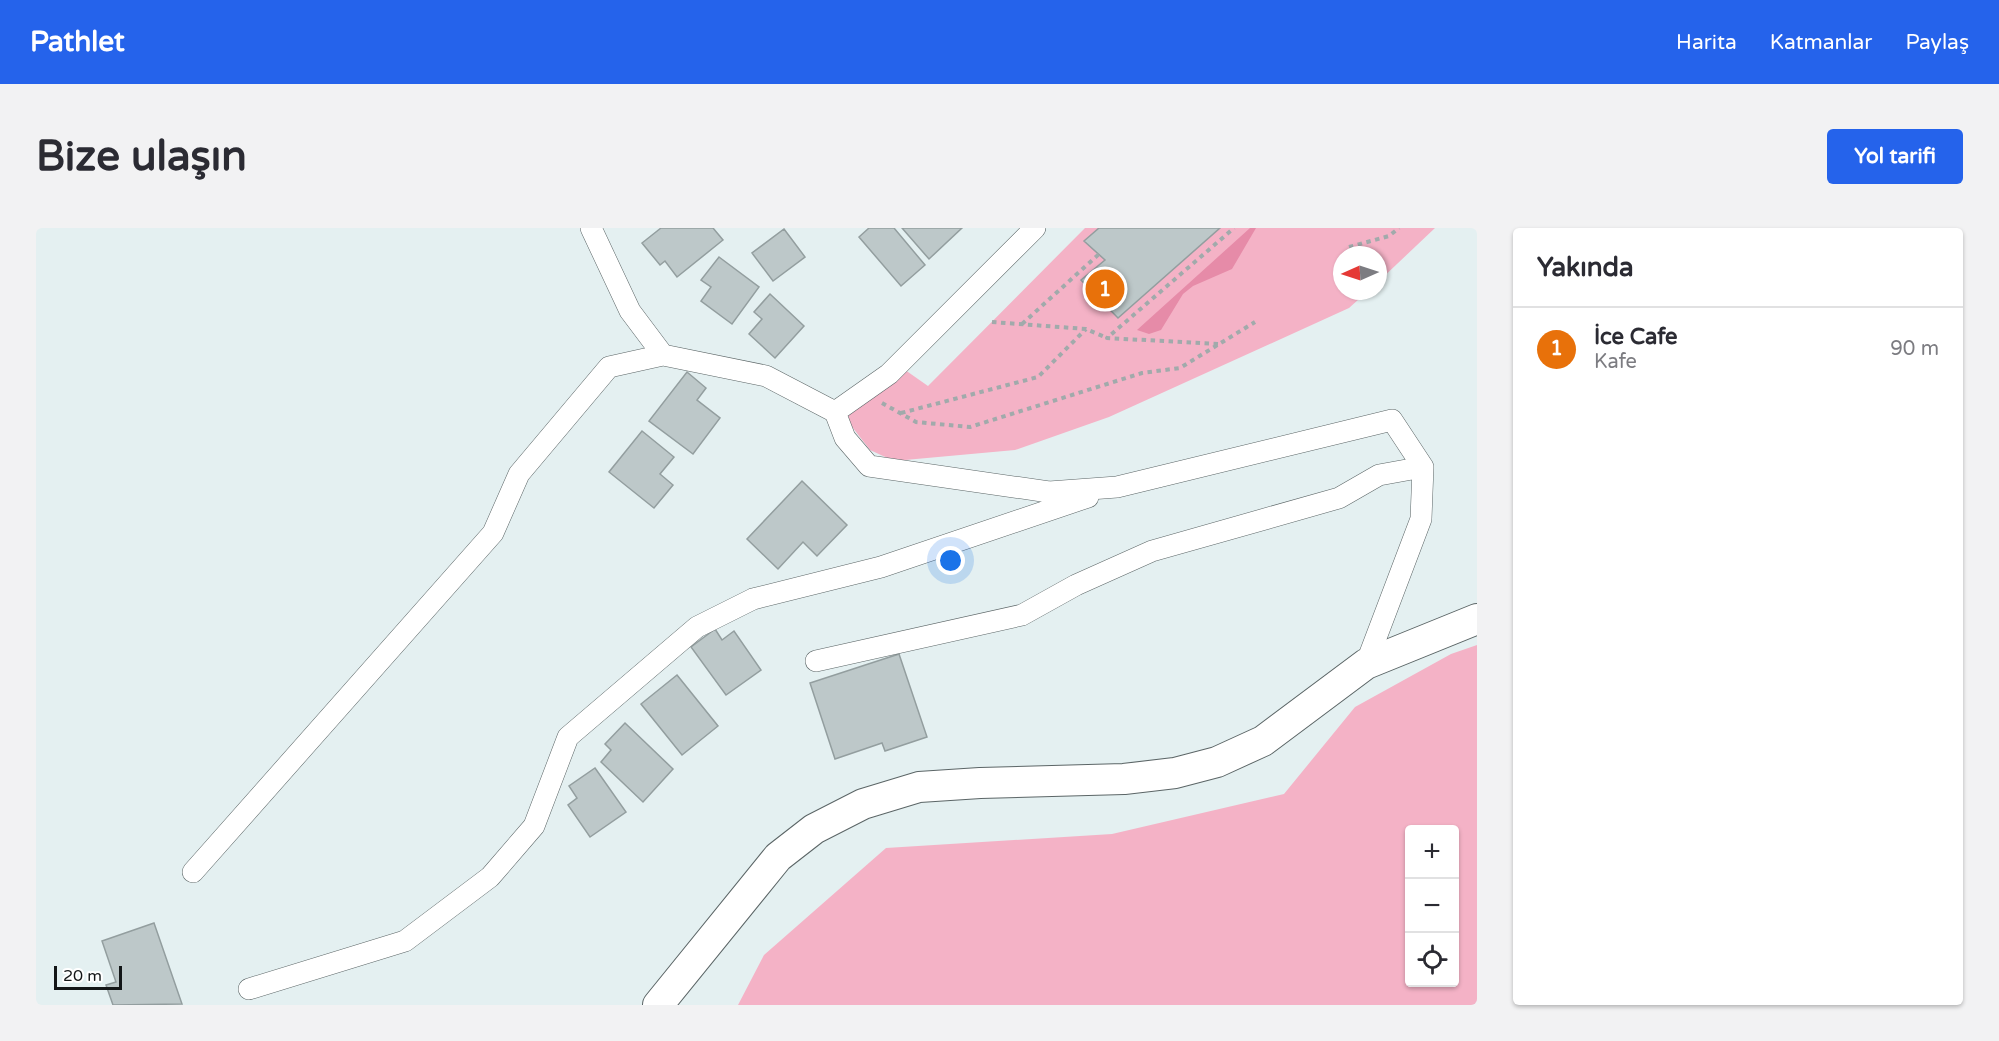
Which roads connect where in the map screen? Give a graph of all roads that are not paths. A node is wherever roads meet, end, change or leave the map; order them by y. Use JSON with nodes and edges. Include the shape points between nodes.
{"nodes":[{"id":1,"x":591,"y":228,"type":"edge"},
{"id":2,"x":1035,"y":228,"type":"edge"},
{"id":3,"x":663,"y":355,"type":"junction"},
{"id":4,"x":835,"y":412,"type":"junction"},
{"id":5,"x":1423,"y":467,"type":"junction"},
{"id":6,"x":1117,"y":487,"type":"junction"},
{"id":7,"x":1477,"y":619,"type":"edge"},
{"id":8,"x":816,"y":661,"type":"dead end"},
{"id":9,"x":1366,"y":664,"type":"junction"},
{"id":10,"x":193,"y":872,"type":"dead end"},
{"id":11,"x":249,"y":989,"type":"dead end"},
{"id":12,"x":658,"y":1005,"type":"edge"}],
"edges":[{"from":1,"to":3,"type":"street","via":[[630,311]]},
{"from":2,"to":4,"type":"street","via":[[889,374]]},
{"from":3,"to":4,"type":"street","via":[[766,376]]},
{"from":3,"to":10,"type":"street","via":[[609,367],[519,474],[493,533]]},
{"from":4,"to":6,"type":"street","via":[[845,438],[869,466],[1049,492]]},
{"from":5,"to":6,"type":"street","via":[[1392,420]]},
{"from":5,"to":8,"type":"street","via":[[1379,475],[1339,498],[1152,551],[1076,585],[1022,615]]},
{"from":5,"to":9,"type":"street","via":[[1421,519]]},
{"from":6,"to":11,"type":"street","via":[[881,567],[753,599],[697,627],[568,737],[534,826],[490,877],[405,941]]},
{"from":7,"to":9,"type":"street"},
{"from":9,"to":12,"type":"street","via":[[1263,741],[1217,762],[1175,773],[1124,779],[919,787],[863,804],[814,829],[778,857]]}]}
